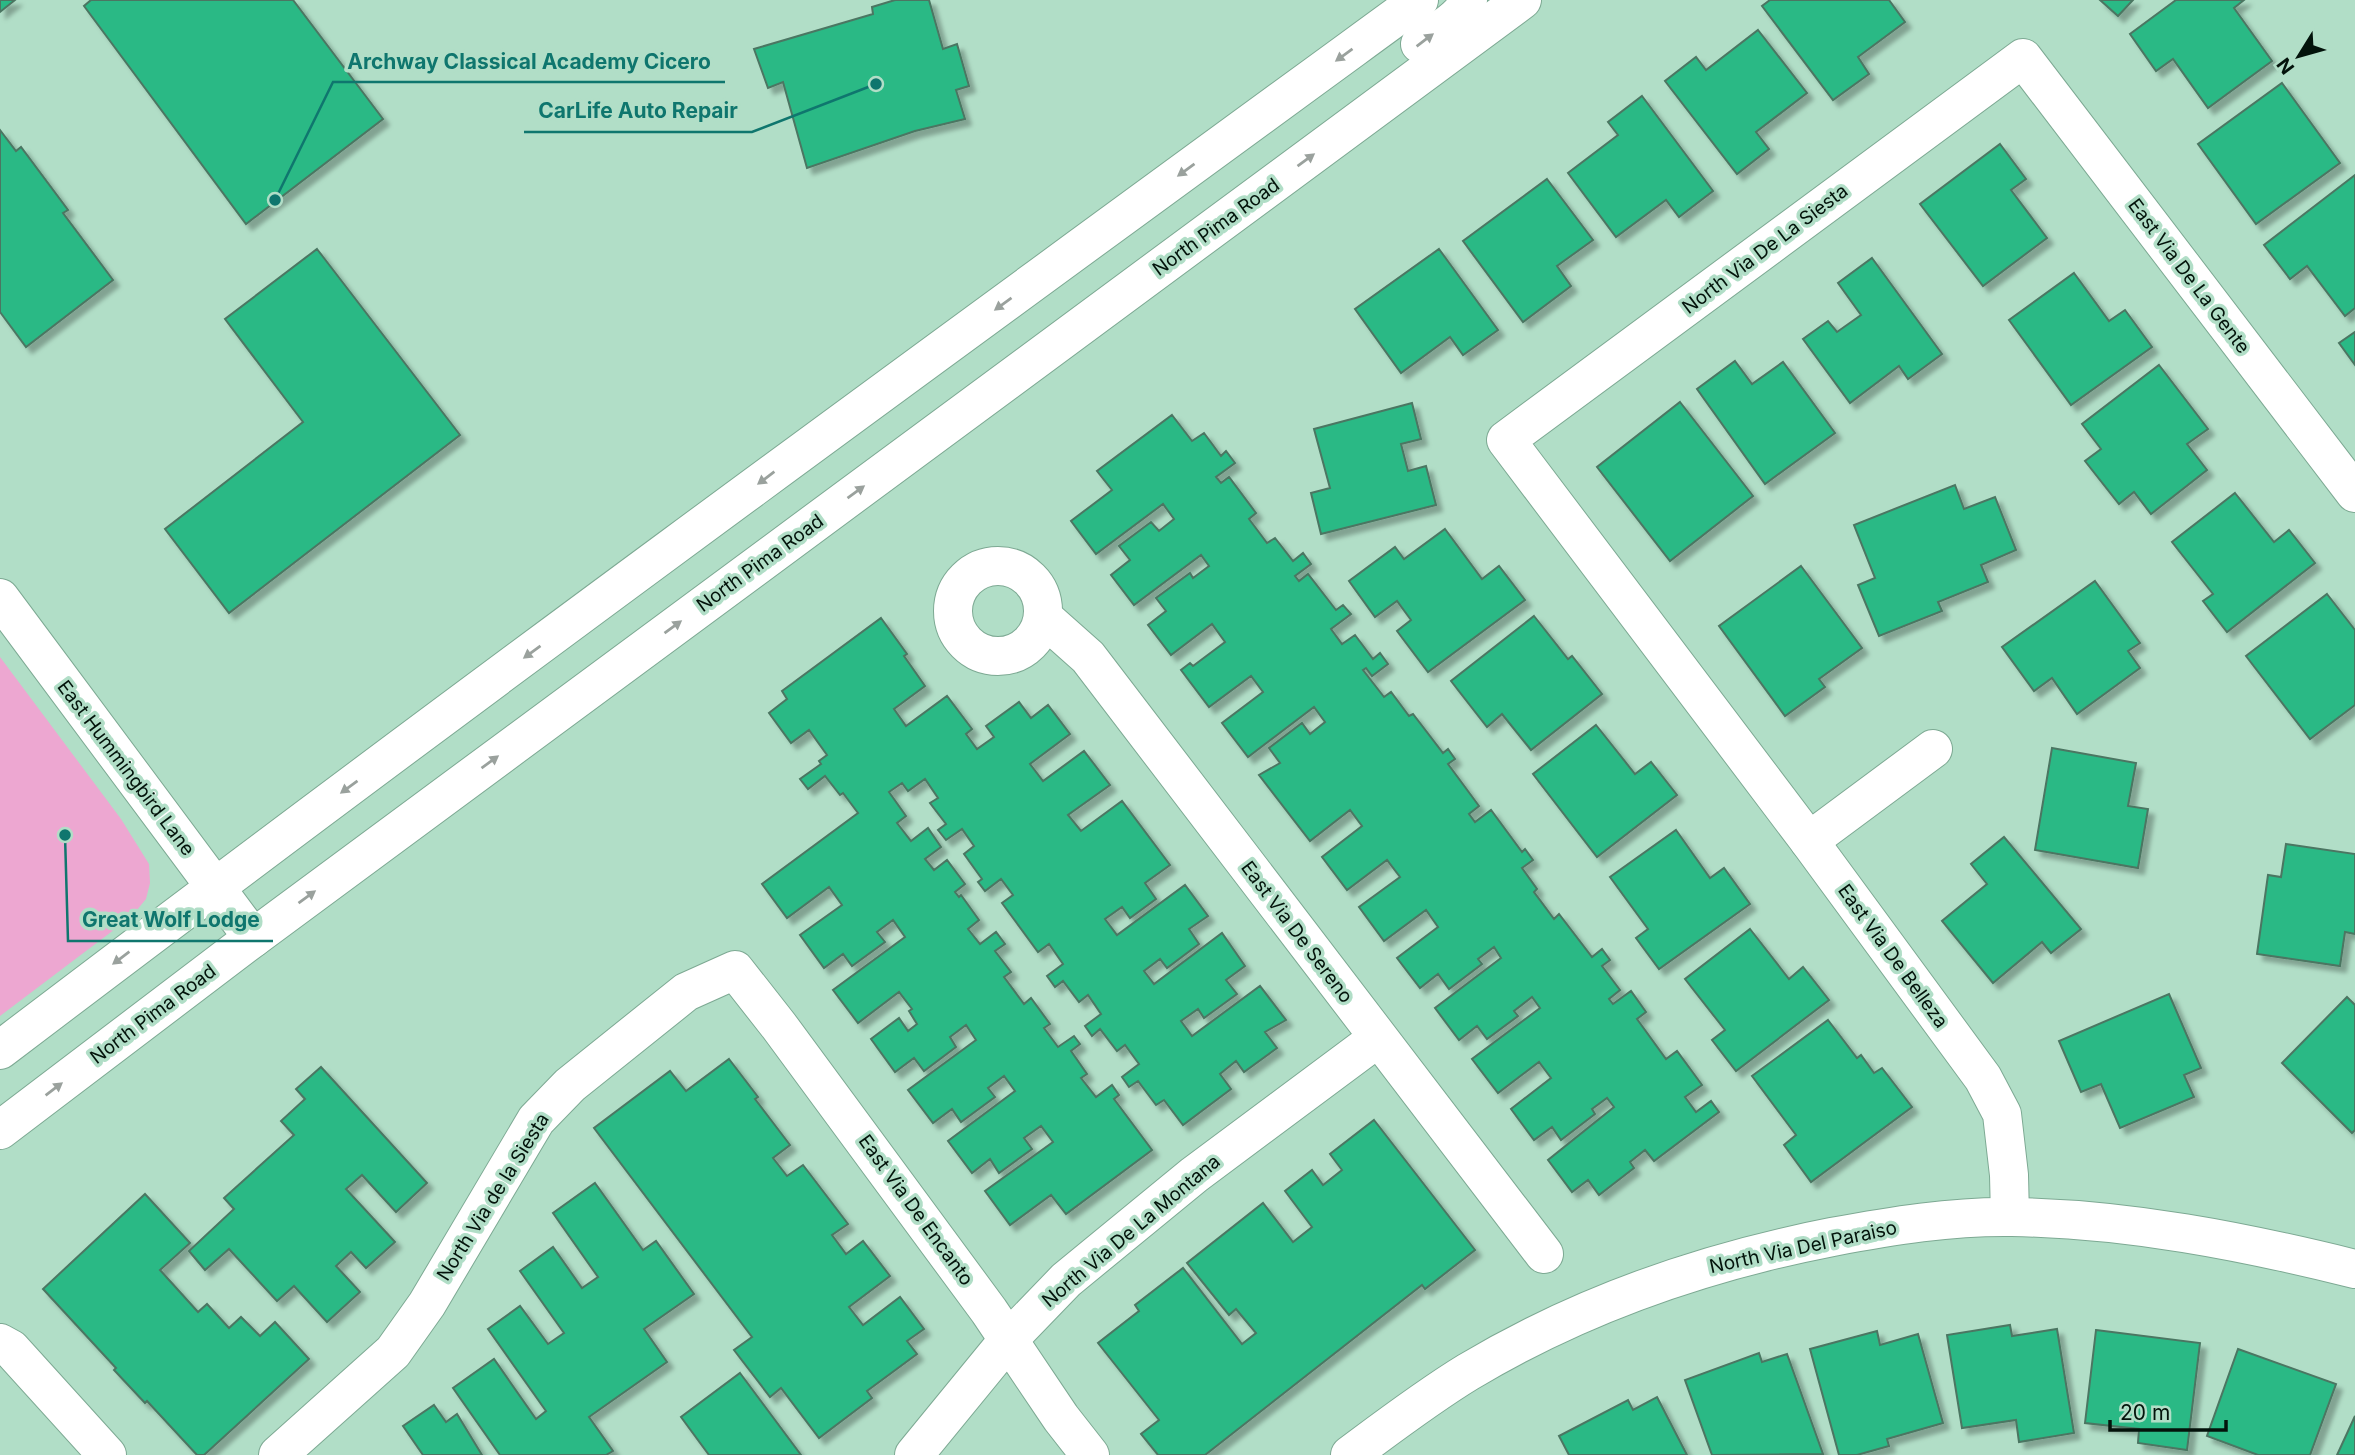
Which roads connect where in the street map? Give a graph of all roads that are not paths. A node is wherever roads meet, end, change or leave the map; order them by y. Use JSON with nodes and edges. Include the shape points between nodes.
{"nodes":[{"id":1,"x":1419,"y":0,"type":"edge"},
{"id":2,"x":1468,"y":0,"type":"edge"},
{"id":3,"x":1522,"y":0,"type":"edge"},
{"id":4,"x":2023,"y":58,"type":"joint"},
{"id":5,"x":1173,"y":259,"type":"junction"},
{"id":6,"x":1506,"y":440,"type":"joint"},
{"id":7,"x":2355,"y":493,"type":"edge"},
{"id":8,"x":0,"y":598,"type":"edge"},
{"id":9,"x":1043,"y":617,"type":"dead end"},
{"id":10,"x":1933,"y":749,"type":"dead end"},
{"id":11,"x":1809,"y":841,"type":"junction"},
{"id":12,"x":215,"y":887,"type":"junction"},
{"id":13,"x":253,"y":938,"type":"junction"},
{"id":14,"x":735,"y":970,"type":"joint"},
{"id":15,"x":1378,"y":1038,"type":"junction"},
{"id":16,"x":0,"y":1051,"type":"edge"},
{"id":17,"x":0,"y":1130,"type":"edge"},
{"id":18,"x":2010,"y":1217,"type":"junction"},
{"id":19,"x":1544,"y":1254,"type":"dead end"},
{"id":20,"x":2355,"y":1269,"type":"edge"},
{"id":21,"x":1009,"y":1339,"type":"junction"},
{"id":22,"x":0,"y":1343,"type":"edge"},
{"id":23,"x":107,"y":1455,"type":"edge"},
{"id":24,"x":278,"y":1455,"type":"edge"},
{"id":25,"x":914,"y":1455,"type":"edge"},
{"id":26,"x":1090,"y":1455,"type":"edge"},
{"id":27,"x":1350,"y":1455,"type":"edge"}],
"edges":[{"from":1,"to":12,"type":"street","one_way":true},
{"from":5,"to":2,"type":"street","one_way":true,"via":[[1210,200],[1457,16]]},
{"from":5,"to":3,"type":"street","name":"North Pima Road","one_way":true},
{"from":4,"to":6,"type":"street","name":"North Via De La Siesta"},
{"from":4,"to":7,"type":"street","name":"East Via De La Gente"},
{"from":13,"to":5,"type":"street","name":"North Pima Road","one_way":true},
{"from":6,"to":11,"type":"street","name":"East Via De Belleza"},
{"from":8,"to":12,"type":"street","name":"East Hummingbird Lane"},
{"from":9,"to":15,"type":"street","name":"East Via De Sereno","via":[[1087,657]]},
{"from":10,"to":11,"type":"street"},
{"from":11,"to":18,"type":"street","name":"East Via De Belleza","via":[[1983,1079],[2002,1114]]},
{"from":12,"to":13,"type":"street","name":"East Hummingbird Lane"},
{"from":12,"to":16,"type":"street","one_way":true},
{"from":17,"to":13,"type":"street","name":"North Pima Road","one_way":true},
{"from":14,"to":21,"type":"street","name":"East Via De Encanto"},
{"from":14,"to":24,"type":"street","name":"North Via de la Siesta","via":[[686,992],[570,1085],[536,1120],[427,1304],[393,1352]]},
{"from":15,"to":19,"type":"street","name":"East Via De Sereno"},
{"from":15,"to":21,"type":"street","name":"North Via De La Montana","via":[[1194,1175],[1066,1280]]},
{"from":18,"to":20,"type":"street","via":[[2125,1223],[2271,1248]]},
{"from":18,"to":27,"type":"street","name":"North Via Del Paraiso","via":[[1890,1226],[1773,1249],[1614,1299],[1524,1340],[1468,1372]]},
{"from":21,"to":25,"type":"street","name":"North Via De La Montana"},
{"from":21,"to":26,"type":"street","name":"East Via De Encanto"},
{"from":22,"to":23,"type":"street","via":[[11,1349]]}]}
